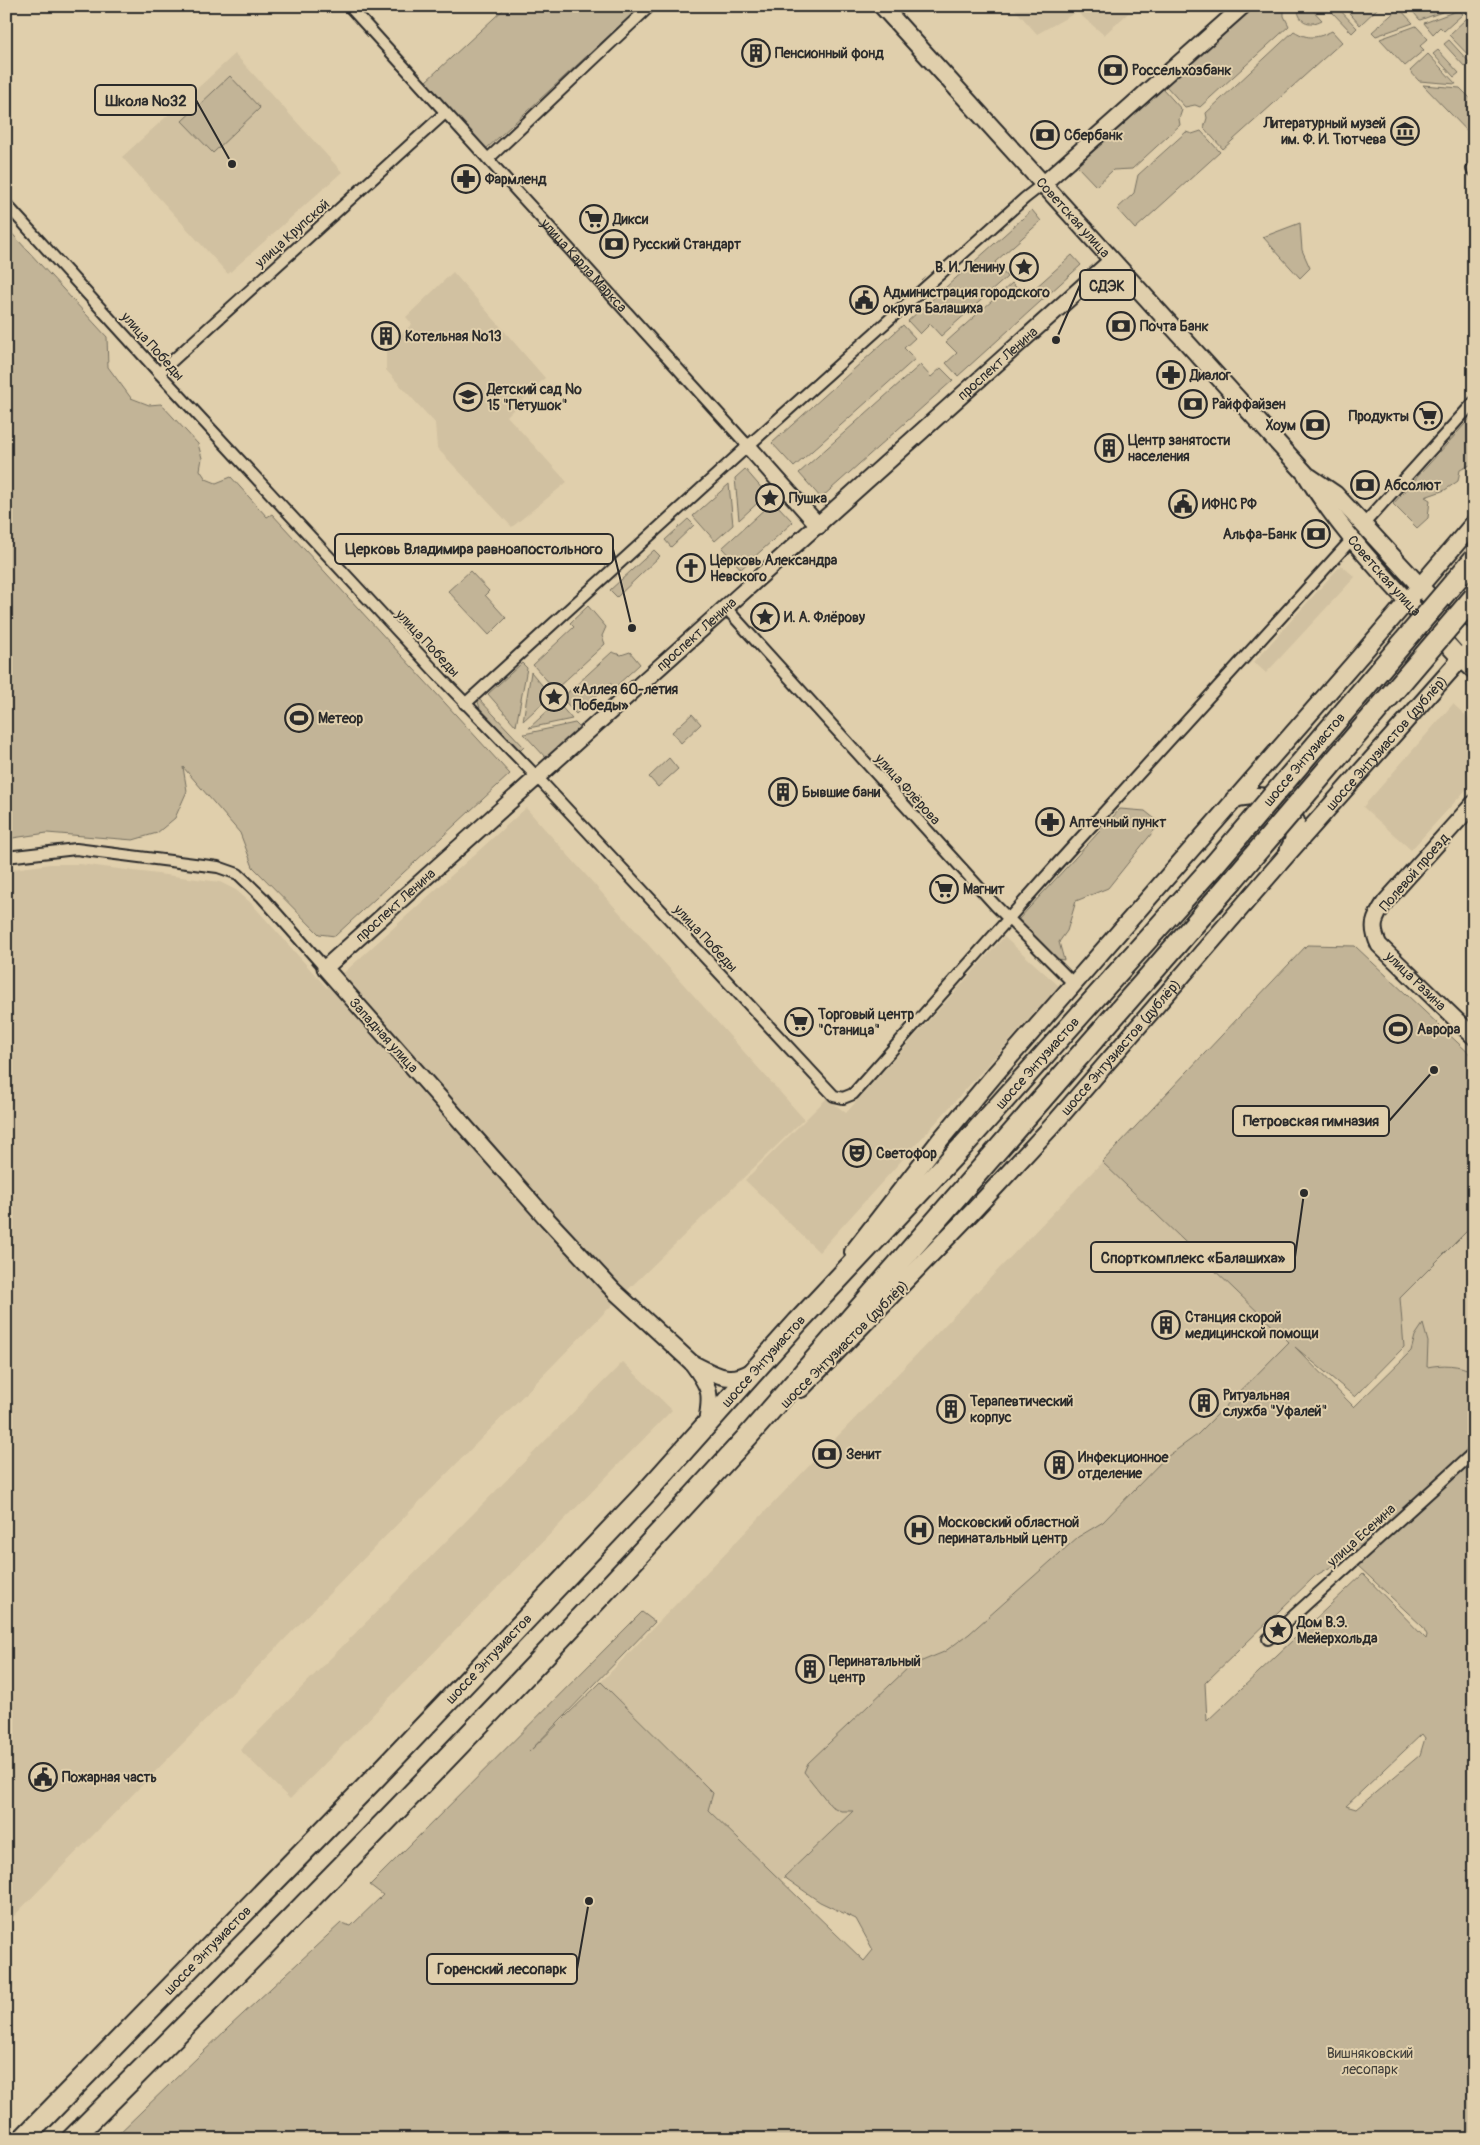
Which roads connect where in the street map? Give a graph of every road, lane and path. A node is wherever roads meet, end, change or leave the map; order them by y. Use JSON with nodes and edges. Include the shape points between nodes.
{"nodes":[{"id":1,"x":348,"y":6,"type":"edge"},
{"id":2,"x":650,"y":6,"type":"edge"},
{"id":3,"x":882,"y":6,"type":"edge"},
{"id":4,"x":1243,"y":6,"type":"edge"},
{"id":5,"x":445,"y":113,"type":"junction"},
{"id":6,"x":488,"y":159,"type":"junction"},
{"id":7,"x":1043,"y":184,"type":"junction"},
{"id":8,"x":6,"y":204,"type":"edge"},
{"id":9,"x":1112,"y":260,"type":"junction"},
{"id":10,"x":159,"y":373,"type":"junction"},
{"id":11,"x":1474,"y":402,"type":"edge"},
{"id":12,"x":748,"y":446,"type":"junction"},
{"id":13,"x":1474,"y":522,"type":"edge"},
{"id":14,"x":819,"y":526,"type":"junction"},
{"id":15,"x":1358,"y":532,"type":"junction"},
{"id":16,"x":1474,"y":559,"type":"edge"},
{"id":17,"x":1419,"y":586,"type":"junction"},
{"id":18,"x":1474,"y":597,"type":"edge"},
{"id":19,"x":1406,"y":601,"type":"junction"},
{"id":20,"x":726,"y":608,"type":"junction"},
{"id":21,"x":1470,"y":649,"type":"edge"},
{"id":22,"x":1474,"y":671,"type":"edge"},
{"id":23,"x":465,"y":704,"type":"junction"},
{"id":24,"x":537,"y":777,"type":"junction"},
{"id":25,"x":1234,"y":799,"type":"junction"},
{"id":26,"x":1474,"y":804,"type":"edge"},
{"id":27,"x":6,"y":857,"type":"edge"},
{"id":28,"x":1285,"y":857,"type":"junction"},
{"id":29,"x":1375,"y":918,"type":"joint"},
{"id":30,"x":1009,"y":919,"type":"junction"},
{"id":31,"x":325,"y":968,"type":"junction"},
{"id":32,"x":1074,"y":984,"type":"junction"},
{"id":33,"x":1474,"y":1037,"type":"edge"},
{"id":34,"x":798,"y":1322,"type":"junction"},
{"id":35,"x":692,"y":1363,"type":"junction"},
{"id":36,"x":757,"y":1368,"type":"junction"},
{"id":37,"x":706,"y":1426,"type":"junction"},
{"id":38,"x":749,"y":1435,"type":"junction"},
{"id":39,"x":1474,"y":1452,"type":"edge"},
{"id":40,"x":1268,"y":1639,"type":"dead end"},
{"id":41,"x":23,"y":2139,"type":"edge"},
{"id":42,"x":72,"y":2139,"type":"edge"}],
"edges":[{"from":1,"to":5,"type":"street","name":"улица Карла Маркса"},
{"from":2,"to":6,"type":"street"},
{"from":3,"to":7,"type":"main road","name":"Советская улица"},
{"from":4,"to":7,"type":"street"},
{"from":5,"to":6,"type":"street","name":"улица Карла Маркса"},
{"from":5,"to":10,"type":"street","name":"улица Крупской"},
{"from":6,"to":12,"type":"street","name":"улица Карла Маркса"},
{"from":7,"to":9,"type":"main road","name":"Советская улица"},
{"from":7,"to":12,"type":"street"},
{"from":8,"to":10,"type":"street","name":"улица Победы"},
{"from":9,"to":14,"type":"street","name":"проспект Ленина"},
{"from":9,"to":15,"type":"main road","name":"Советская улица","via":[[1304,473],[1334,494]]},
{"from":10,"to":23,"type":"street","name":"улица Победы"},
{"from":11,"to":15,"type":"street"},
{"from":12,"to":14,"type":"street","name":"улица Карла Маркса"},
{"from":12,"to":23,"type":"street"},
{"from":13,"to":17,"type":"main road"},
{"from":14,"to":20,"type":"street","name":"проспект Ленина"},
{"from":15,"to":17,"type":"main road","name":"Советская улица"},
{"from":15,"to":19,"type":"main road","name":"Советская улица"},
{"from":15,"to":30,"type":"street"},
{"from":16,"to":34,"type":"highway","name":"шоссе Энтузиастов","bridge":true,"via":[[1214,865],[962,1147]]},
{"from":17,"to":19,"type":"main road"},
{"from":17,"to":21,"type":"main road","name":"Советская улица"},
{"from":18,"to":38,"type":"highway","name":"шоссе Энтузиастов","bridge":true,"via":[[1232,882]]},
{"from":19,"to":21,"type":"main road","name":"Советская улица"},
{"from":19,"to":25,"type":"main road"},
{"from":20,"to":24,"type":"street","name":"проспект Ленина"},
{"from":20,"to":30,"type":"street","name":"улица Флёрова"},
{"from":21,"to":22,"type":"street","name":"Советская улица"},
{"from":21,"to":28,"type":"main road","name":"шоссе Энтузиастов (дублёр)"},
{"from":23,"to":24,"type":"street","name":"улица Победы"},
{"from":24,"to":30,"type":"street","name":"улица Победы","via":[[834,1096],[843,1098],[853,1094]]},
{"from":24,"to":31,"type":"street","name":"проспект Ленина"},
{"from":25,"to":28,"type":"main road","via":[[1265,796],[1279,800],[1289,809],[1296,822],[1296,830]]},
{"from":25,"to":32,"type":"main road"},
{"from":26,"to":29,"type":"street","name":"Полевой проезд","via":[[1385,902]]},
{"from":27,"to":31,"type":"street","name":"Западная улица","via":[[76,849],[218,867],[238,874]]},
{"from":28,"to":38,"type":"main road","name":"шоссе Энтузиастов (дублёр)","via":[[1053,1126],[842,1347]]},
{"from":29,"to":33,"type":"street","name":"улица Разина","via":[[1373,933],[1379,945]]},
{"from":30,"to":32,"type":"street","name":"улица Флёрова"},
{"from":31,"to":35,"type":"street","name":"Западная улица","via":[[547,1219],[614,1291]]},
{"from":32,"to":34,"type":"main road","via":[[940,1140]]},
{"from":34,"to":36,"type":"highway","name":"шоссе Энтузиастов"},
{"from":35,"to":36,"type":"street","name":"Западная улица","via":[[725,1378],[744,1376]]},
{"from":35,"to":37,"type":"street","name":"Западная улица","via":[[709,1388],[710,1408]]},
{"from":36,"to":37,"type":"highway","name":"шоссе Энтузиастов"},
{"from":37,"to":41,"type":"highway","name":"шоссе Энтузиастов","via":[[370,1783]]},
{"from":38,"to":42,"type":"highway","name":"шоссе Энтузиастов","via":[[581,1617],[324,1885]]},
{"from":39,"to":40,"type":"street","name":"улица Есенина"}]}
